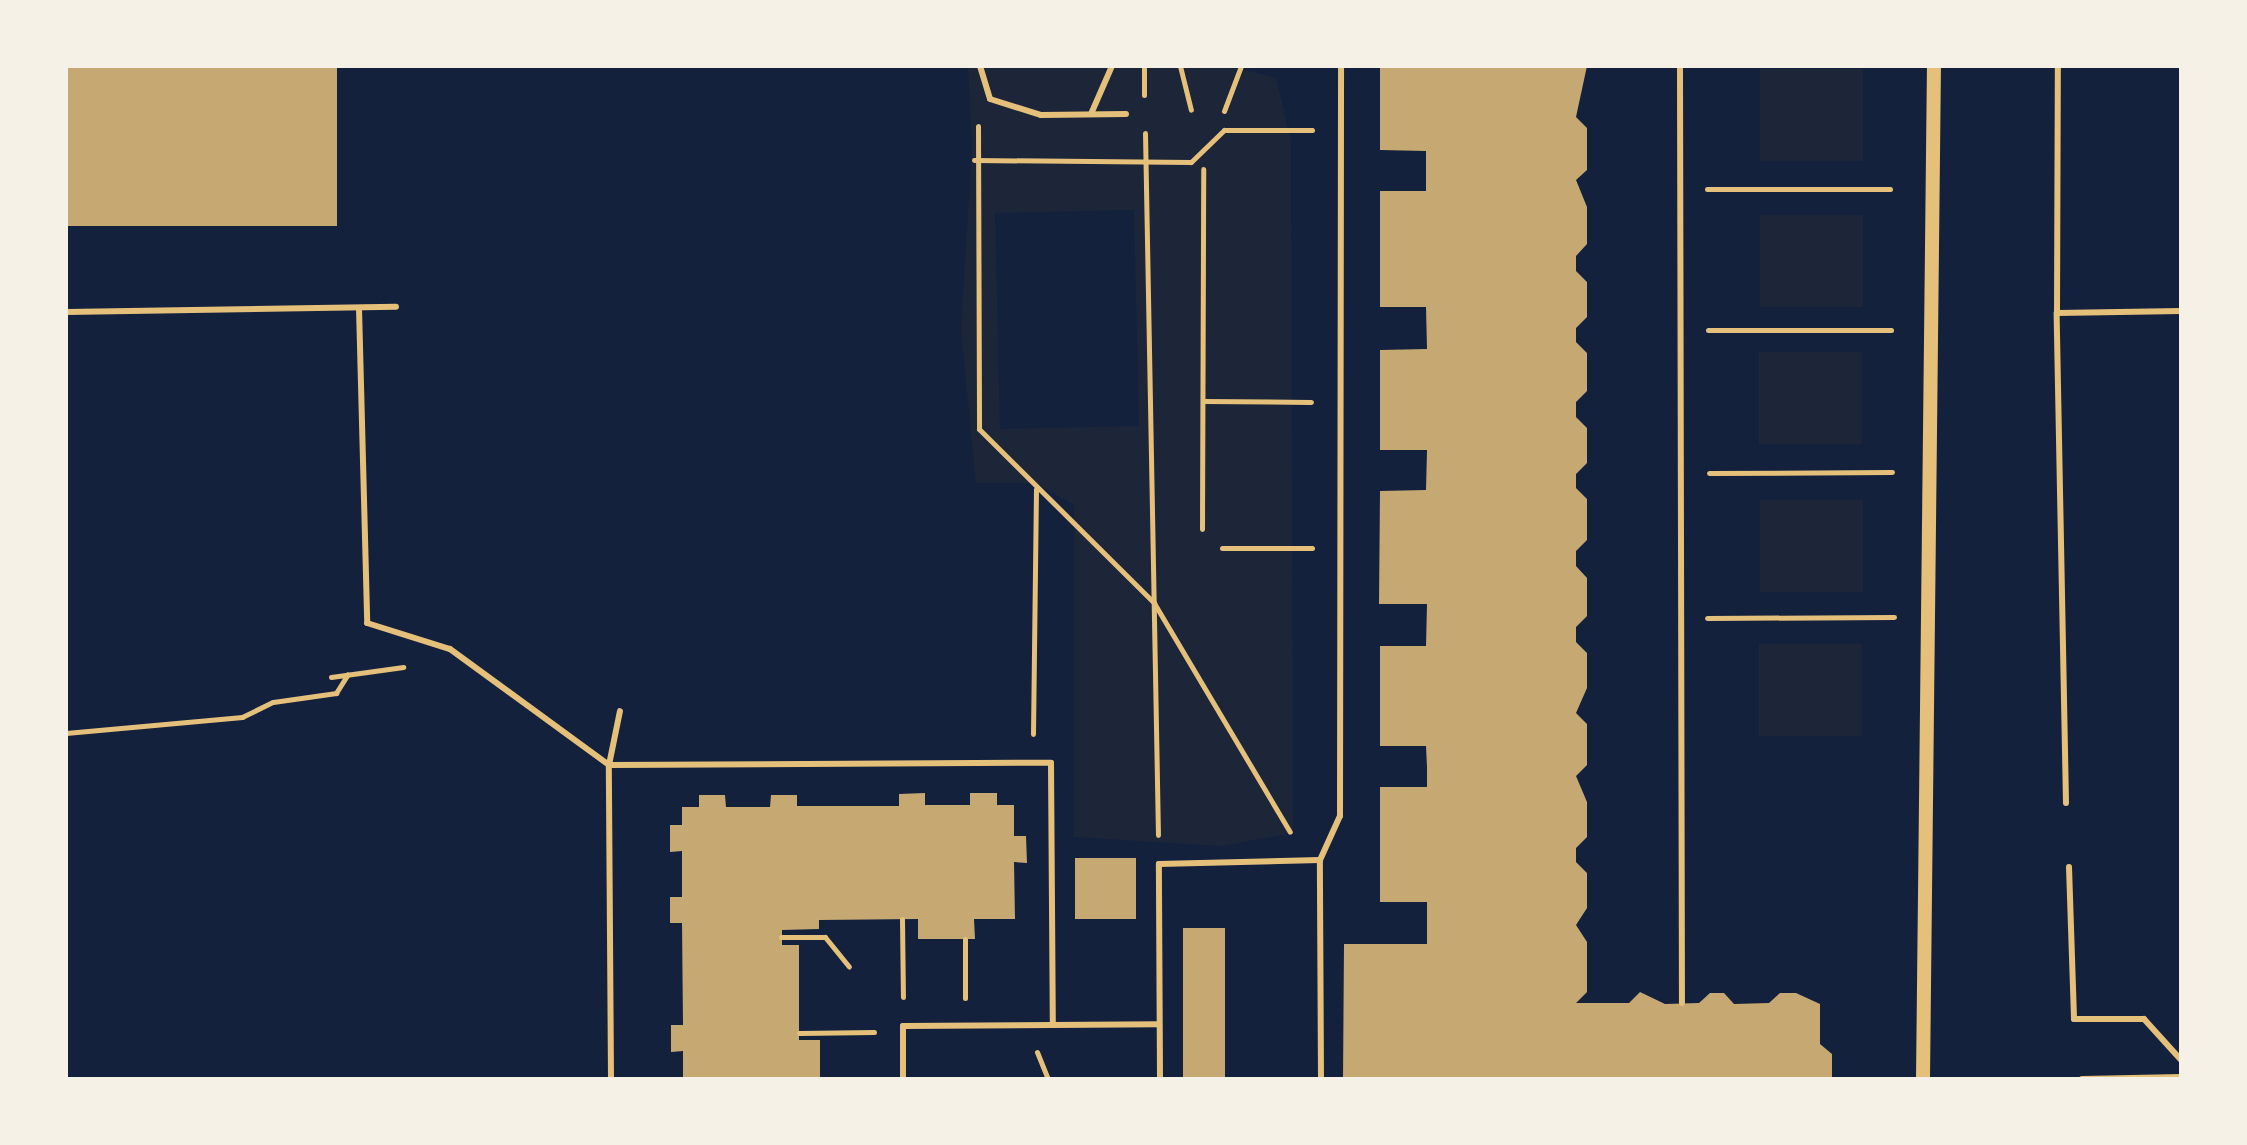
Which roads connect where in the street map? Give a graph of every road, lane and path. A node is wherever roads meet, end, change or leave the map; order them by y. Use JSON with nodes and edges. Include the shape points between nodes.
{"nodes":[{"id":1,"x":980,"y":66,"type":"edge"},
{"id":2,"x":1112,"y":66,"type":"edge"},
{"id":3,"x":1144,"y":66,"type":"edge"},
{"id":4,"x":1180,"y":66,"type":"edge"},
{"id":5,"x":1241,"y":66,"type":"edge"},
{"id":6,"x":1341,"y":66,"type":"edge"},
{"id":7,"x":1680,"y":66,"type":"edge"},
{"id":8,"x":1934,"y":66,"type":"edge"},
{"id":9,"x":2058,"y":67,"type":"edge"},
{"id":10,"x":1191,"y":110,"type":"dead end"},
{"id":11,"x":1224,"y":111,"type":"dead end"},
{"id":12,"x":1091,"y":114,"type":"junction"},
{"id":13,"x":1126,"y":114,"type":"dead end"},
{"id":14,"x":1340,"y":131,"type":"junction"},
{"id":15,"x":1146,"y":161,"type":"junction"},
{"id":16,"x":1203,"y":169,"type":"dead end"},
{"id":17,"x":1680,"y":189,"type":"junction"},
{"id":18,"x":1890,"y":189,"type":"dead end"},
{"id":19,"x":396,"y":307,"type":"dead end"},
{"id":20,"x":359,"y":308,"type":"junction"},
{"id":21,"x":2181,"y":311,"type":"edge"},
{"id":22,"x":66,"y":312,"type":"edge"},
{"id":23,"x":2057,"y":313,"type":"junction"},
{"id":24,"x":1680,"y":330,"type":"junction"},
{"id":25,"x":1891,"y":330,"type":"dead end"},
{"id":26,"x":1203,"y":401,"type":"junction"},
{"id":27,"x":1340,"y":402,"type":"junction"},
{"id":28,"x":1892,"y":472,"type":"dead end"},
{"id":29,"x":1681,"y":473,"type":"junction"},
{"id":30,"x":1036,"y":489,"type":"junction"},
{"id":31,"x":1035,"y":504,"type":"junction"},
{"id":32,"x":1202,"y":529,"type":"dead end"},
{"id":33,"x":1222,"y":548,"type":"dead end"},
{"id":34,"x":1341,"y":548,"type":"junction"},
{"id":35,"x":1154,"y":603,"type":"junction"},
{"id":36,"x":1894,"y":617,"type":"dead end"},
{"id":37,"x":1680,"y":618,"type":"junction"},
{"id":38,"x":464,"y":659,"type":"junction"},
{"id":39,"x":348,"y":674,"type":"junction"},
{"id":40,"x":331,"y":677,"type":"dead end"},
{"id":41,"x":1034,"y":686,"type":"dead end"},
{"id":42,"x":620,"y":711,"type":"dead end"},
{"id":43,"x":66,"y":733,"type":"edge"},
{"id":44,"x":1033,"y":763,"type":"junction"},
{"id":45,"x":609,"y":765,"type":"junction"},
{"id":46,"x":2066,"y":803,"type":"dead end"},
{"id":47,"x":1320,"y":860,"type":"junction"},
{"id":48,"x":1306,"y":861,"type":"junction"},
{"id":49,"x":1159,"y":864,"type":"junction"},
{"id":50,"x":2069,"y":867,"type":"dead end"},
{"id":51,"x":902,"y":919,"type":"dead end"},
{"id":52,"x":781,"y":937,"type":"dead end"},
{"id":53,"x":965,"y":939,"type":"dead end"},
{"id":54,"x":849,"y":967,"type":"dead end"},
{"id":55,"x":1682,"y":1003,"type":"dead end"},
{"id":56,"x":1159,"y":1024,"type":"junction"},
{"id":57,"x":1053,"y":1025,"type":"junction"},
{"id":58,"x":966,"y":1026,"type":"junction"},
{"id":59,"x":903,"y":1029,"type":"junction"},
{"id":60,"x":799,"y":1033,"type":"dead end"},
{"id":61,"x":2181,"y":1060,"type":"edge"},
{"id":62,"x":2181,"y":1077,"type":"edge"},
{"id":63,"x":611,"y":1079,"type":"edge"},
{"id":64,"x":903,"y":1079,"type":"edge"},
{"id":65,"x":1160,"y":1079,"type":"edge"},
{"id":66,"x":1321,"y":1079,"type":"edge"},
{"id":67,"x":1923,"y":1079,"type":"edge"},
{"id":68,"x":2082,"y":1079,"type":"edge"}],
"edges":[{"from":1,"to":12,"type":"lane","via":[[990,99],[1041,115]]},
{"from":2,"to":12,"type":"lane"},
{"from":3,"to":15,"type":"path"},
{"from":4,"to":10,"type":"path"},
{"from":5,"to":11,"type":"path"},
{"from":6,"to":14,"type":"lane"},
{"from":7,"to":17,"type":"lane"},
{"from":8,"to":67,"type":"street"},
{"from":9,"to":23,"type":"lane"},
{"from":12,"to":13,"type":"lane"},
{"from":14,"to":15,"type":"path","via":[[1224,130],[1191,162]]},
{"from":14,"to":27,"type":"lane"},
{"from":15,"to":30,"type":"path","via":[[974,160],[979,429]]},
{"from":15,"to":35,"type":"path"},
{"from":16,"to":26,"type":"path"},
{"from":17,"to":18,"type":"path"},
{"from":17,"to":24,"type":"lane"},
{"from":19,"to":20,"type":"lane"},
{"from":20,"to":22,"type":"lane"},
{"from":20,"to":38,"type":"lane","via":[[367,623]]},
{"from":21,"to":23,"type":"lane"},
{"from":23,"to":46,"type":"lane"},
{"from":24,"to":25,"type":"path"},
{"from":24,"to":29,"type":"lane"},
{"from":26,"to":27,"type":"path"},
{"from":26,"to":32,"type":"path"},
{"from":27,"to":34,"type":"lane"},
{"from":28,"to":29,"type":"path"},
{"from":29,"to":37,"type":"lane"},
{"from":30,"to":31,"type":"path"},
{"from":30,"to":35,"type":"path"},
{"from":31,"to":41,"type":"path"},
{"from":31,"to":44,"type":"path"},
{"from":33,"to":34,"type":"path"},
{"from":34,"to":47,"type":"lane","via":[[1340,816]]},
{"from":35,"to":48,"type":"path"},
{"from":35,"to":49,"type":"path"},
{"from":36,"to":37,"type":"path"},
{"from":37,"to":55,"type":"lane"},
{"from":38,"to":39,"type":"path"},
{"from":38,"to":45,"type":"lane"},
{"from":39,"to":40,"type":"path"},
{"from":39,"to":43,"type":"path","via":[[336,693],[273,702],[242,717]]},
{"from":42,"to":45,"type":"lane"},
{"from":44,"to":45,"type":"lane"},
{"from":44,"to":57,"type":"lane","via":[[1051,763]]},
{"from":45,"to":63,"type":"lane"},
{"from":47,"to":48,"type":"lane"},
{"from":47,"to":66,"type":"lane"},
{"from":48,"to":49,"type":"lane"},
{"from":49,"to":56,"type":"lane"},
{"from":50,"to":61,"type":"lane","via":[[2074,1019],[2144,1019]]},
{"from":51,"to":59,"type":"path"},
{"from":52,"to":54,"type":"path","via":[[825,937]]},
{"from":53,"to":58,"type":"path"},
{"from":56,"to":57,"type":"lane"},
{"from":56,"to":65,"type":"lane"},
{"from":57,"to":58,"type":"lane"},
{"from":58,"to":59,"type":"lane"},
{"from":59,"to":60,"type":"path"},
{"from":59,"to":64,"type":"lane"},
{"from":62,"to":68,"type":"lane"}]}
